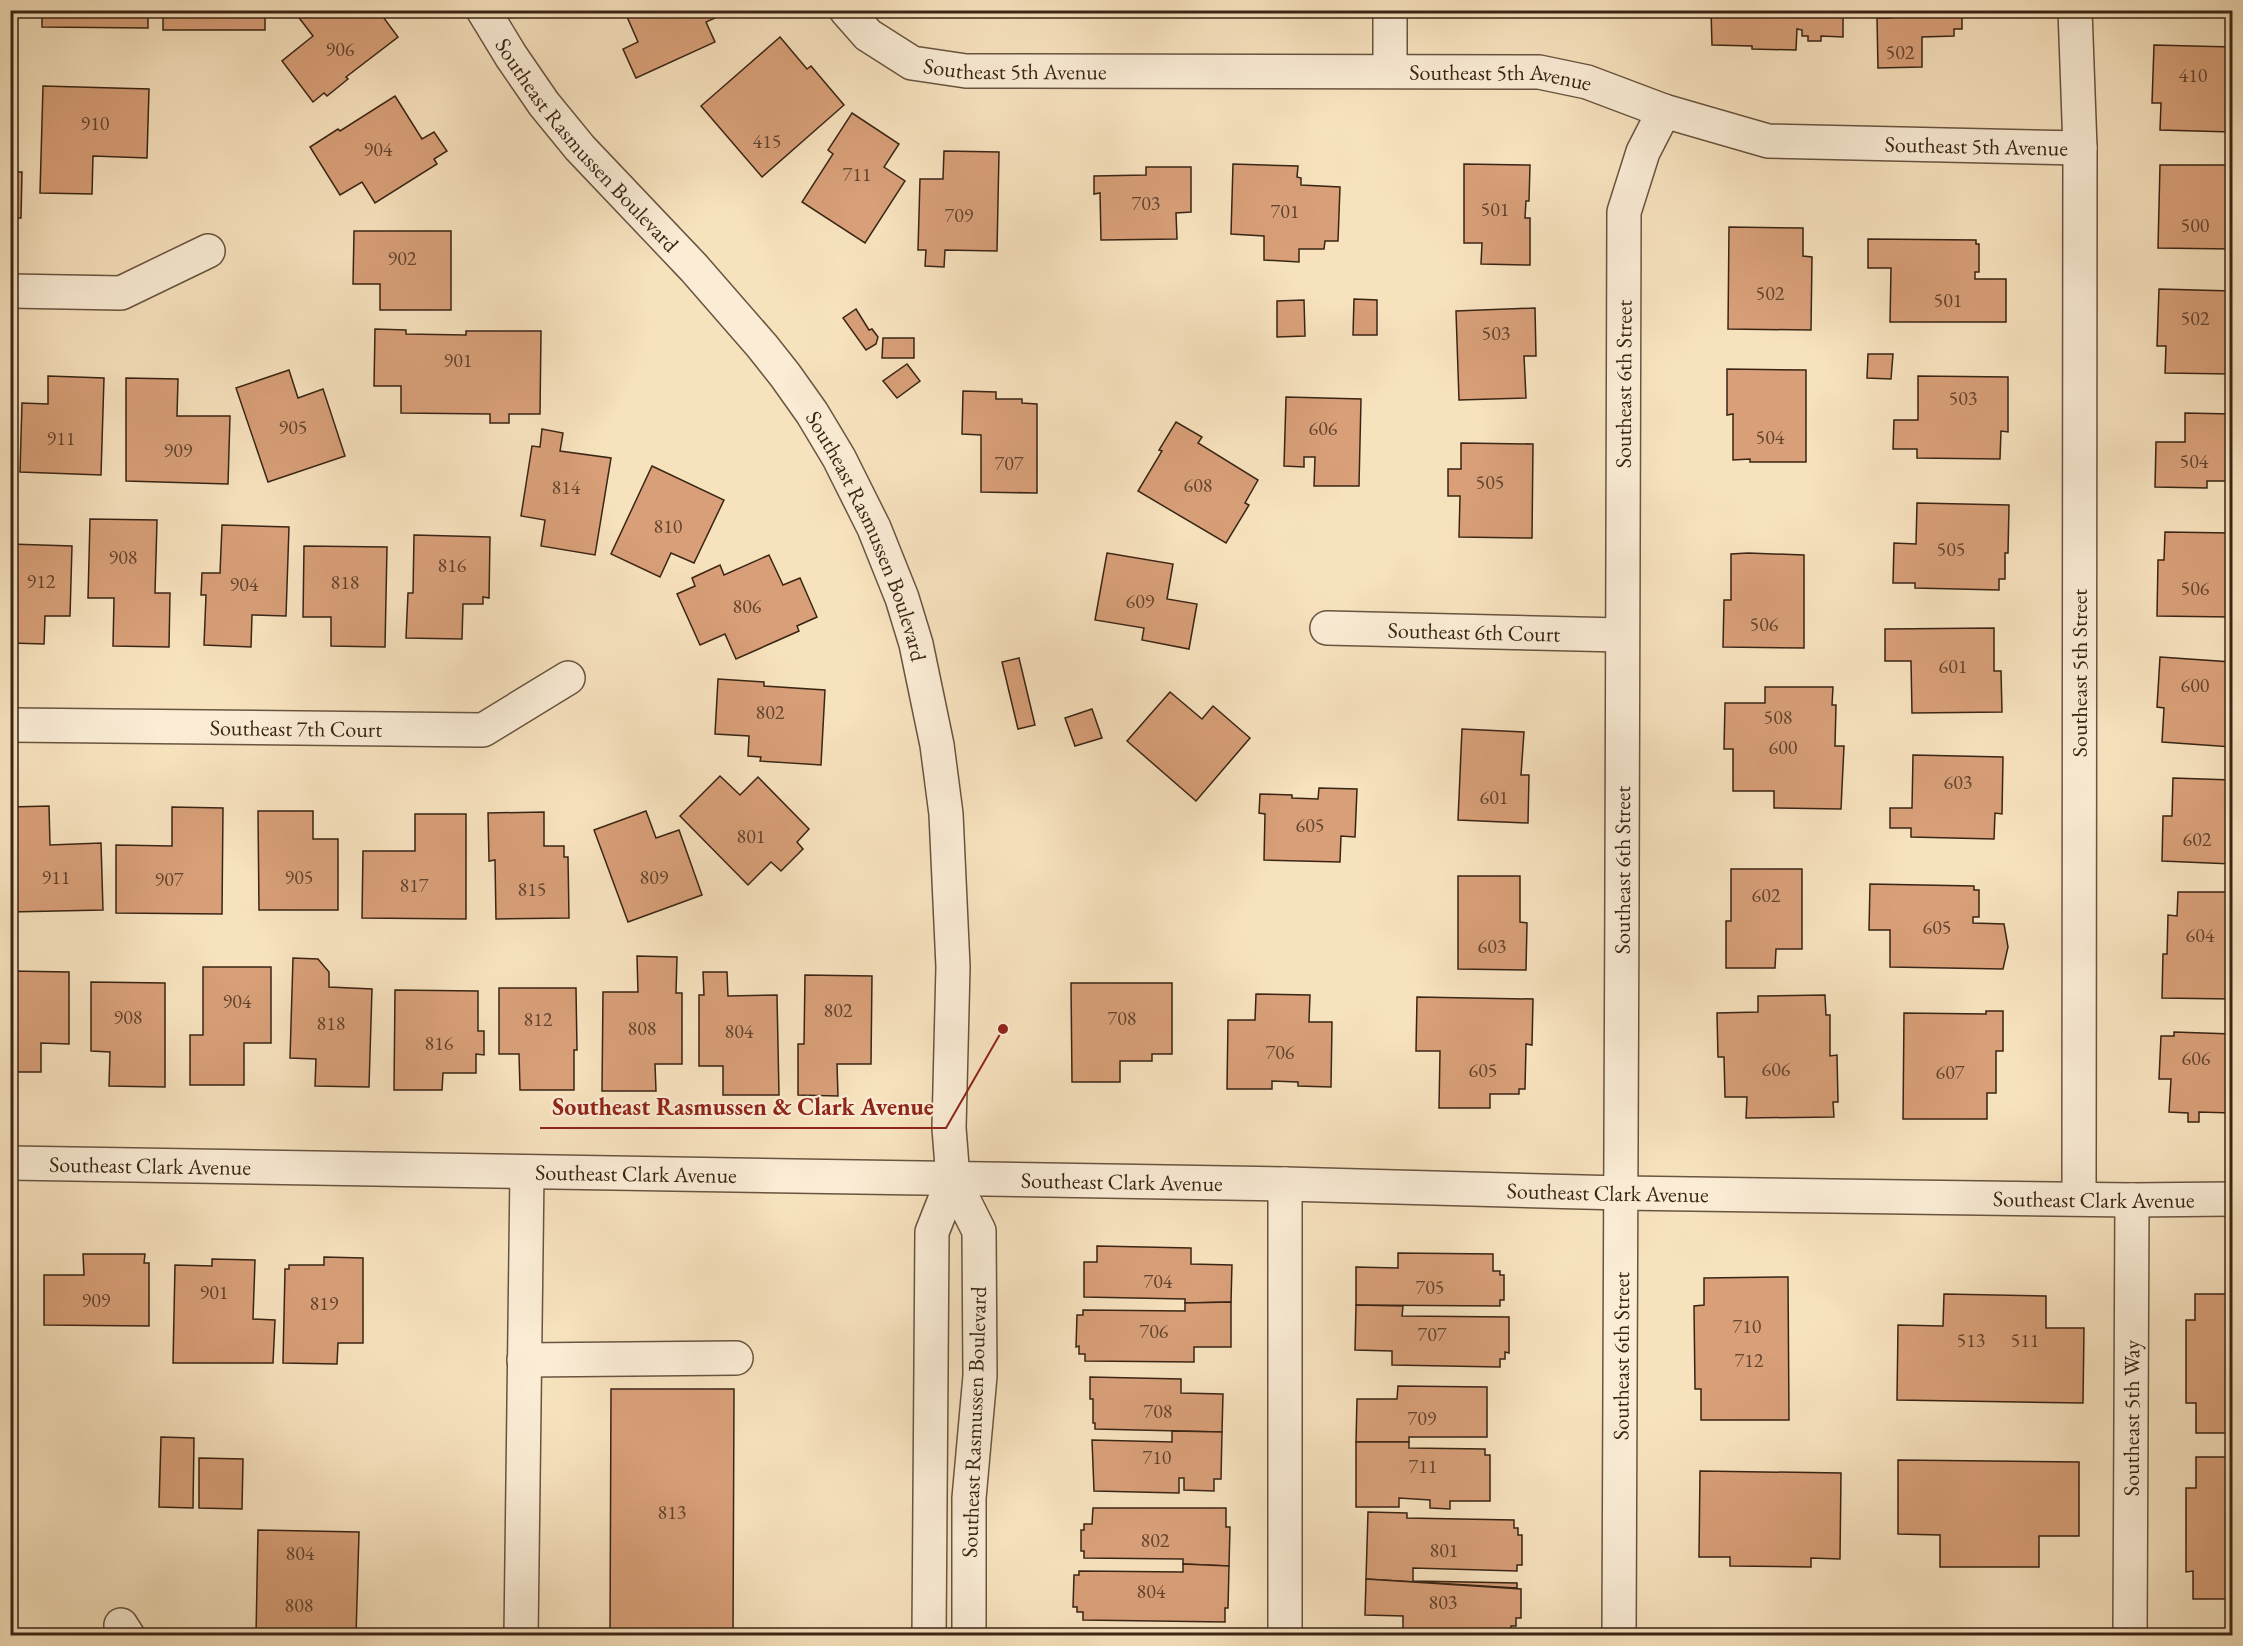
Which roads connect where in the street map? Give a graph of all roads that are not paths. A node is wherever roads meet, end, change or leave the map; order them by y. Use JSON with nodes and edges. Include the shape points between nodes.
{"nodes":[{"id":1,"x":483,"y":10,"type":"edge"},
{"id":2,"x":846,"y":10,"type":"edge"},
{"id":3,"x":1390,"y":10,"type":"edge"},
{"id":4,"x":2075,"y":10,"type":"edge"},
{"id":5,"x":1390,"y":70,"type":"junction"},
{"id":6,"x":1664,"y":111,"type":"junction"},
{"id":7,"x":2080,"y":148,"type":"junction"},
{"id":8,"x":208,"y":251,"type":"dead end"},
{"id":9,"x":10,"y":291,"type":"edge"},
{"id":10,"x":1327,"y":628,"type":"dead end"},
{"id":11,"x":1621,"y":635,"type":"junction"},
{"id":12,"x":568,"y":678,"type":"dead end"},
{"id":13,"x":10,"y":725,"type":"edge"},
{"id":14,"x":10,"y":1163,"type":"edge"},
{"id":15,"x":527,"y":1172,"type":"junction"},
{"id":16,"x":953,"y":1179,"type":"junction"},
{"id":17,"x":1285,"y":1184,"type":"junction"},
{"id":18,"x":1622,"y":1193,"type":"junction"},
{"id":19,"x":2079,"y":1198,"type":"junction"},
{"id":20,"x":2232,"y":1199,"type":"edge"},
{"id":21,"x":2132,"y":1200,"type":"junction"},
{"id":22,"x":736,"y":1358,"type":"dead end"},
{"id":23,"x":524,"y":1360,"type":"junction"},
{"id":24,"x":521,"y":1635,"type":"edge"},
{"id":25,"x":929,"y":1635,"type":"edge"},
{"id":26,"x":969,"y":1635,"type":"edge"},
{"id":27,"x":1285,"y":1635,"type":"edge"},
{"id":28,"x":1619,"y":1635,"type":"edge"},
{"id":29,"x":2130,"y":1635,"type":"edge"}],
"edges":[{"from":1,"to":16,"type":"street","name":"Southeast Rasmussen Boulevard","via":[[544,104],[694,268],[785,375],[839,458],[881,545],[916,644],[937,745],[946,814],[953,967],[949,1128]]},
{"from":2,"to":5,"type":"street","name":"Southeast 5th Avenue","via":[[868,35],[912,63],[966,71]]},
{"from":3,"to":5,"type":"street"},
{"from":4,"to":7,"type":"street","name":"Southeast 5th Street"},
{"from":5,"to":6,"type":"street","name":"Southeast 5th Avenue","via":[[1539,72],[1587,81]]},
{"from":6,"to":7,"type":"street","name":"Southeast 5th Avenue","via":[[1768,141]]},
{"from":6,"to":11,"type":"street","name":"Southeast 6th Street","via":[[1643,152],[1624,213]]},
{"from":7,"to":19,"type":"street","name":"Southeast 5th Street"},
{"from":8,"to":9,"type":"street","via":[[121,293]]},
{"from":10,"to":11,"type":"street","name":"Southeast 6th Court"},
{"from":11,"to":18,"type":"street","name":"Southeast 6th Street"},
{"from":12,"to":13,"type":"street","name":"Southeast 7th Court","via":[[483,730]]},
{"from":14,"to":15,"type":"street","name":"Southeast Clark Avenue"},
{"from":15,"to":16,"type":"street","name":"Southeast Clark Avenue"},
{"from":15,"to":23,"type":"street"},
{"from":16,"to":17,"type":"street","name":"Southeast Clark Avenue"},
{"from":16,"to":25,"type":"street","name":"Southeast Rasmussen Boulevard","via":[[932,1232]]},
{"from":16,"to":26,"type":"street","name":"Southeast Rasmussen Boulevard","via":[[979,1231],[980,1376],[969,1498]]},
{"from":17,"to":18,"type":"street","name":"Southeast Clark Avenue"},
{"from":17,"to":27,"type":"street"},
{"from":18,"to":19,"type":"street","name":"Southeast Clark Avenue"},
{"from":18,"to":28,"type":"street","name":"Southeast 6th Street"},
{"from":19,"to":21,"type":"street","name":"Southeast Clark Avenue"},
{"from":20,"to":21,"type":"street","name":"Southeast Clark Avenue"},
{"from":21,"to":29,"type":"street","name":"Southeast 5th Way"},
{"from":22,"to":23,"type":"street"},
{"from":23,"to":24,"type":"street"}]}
